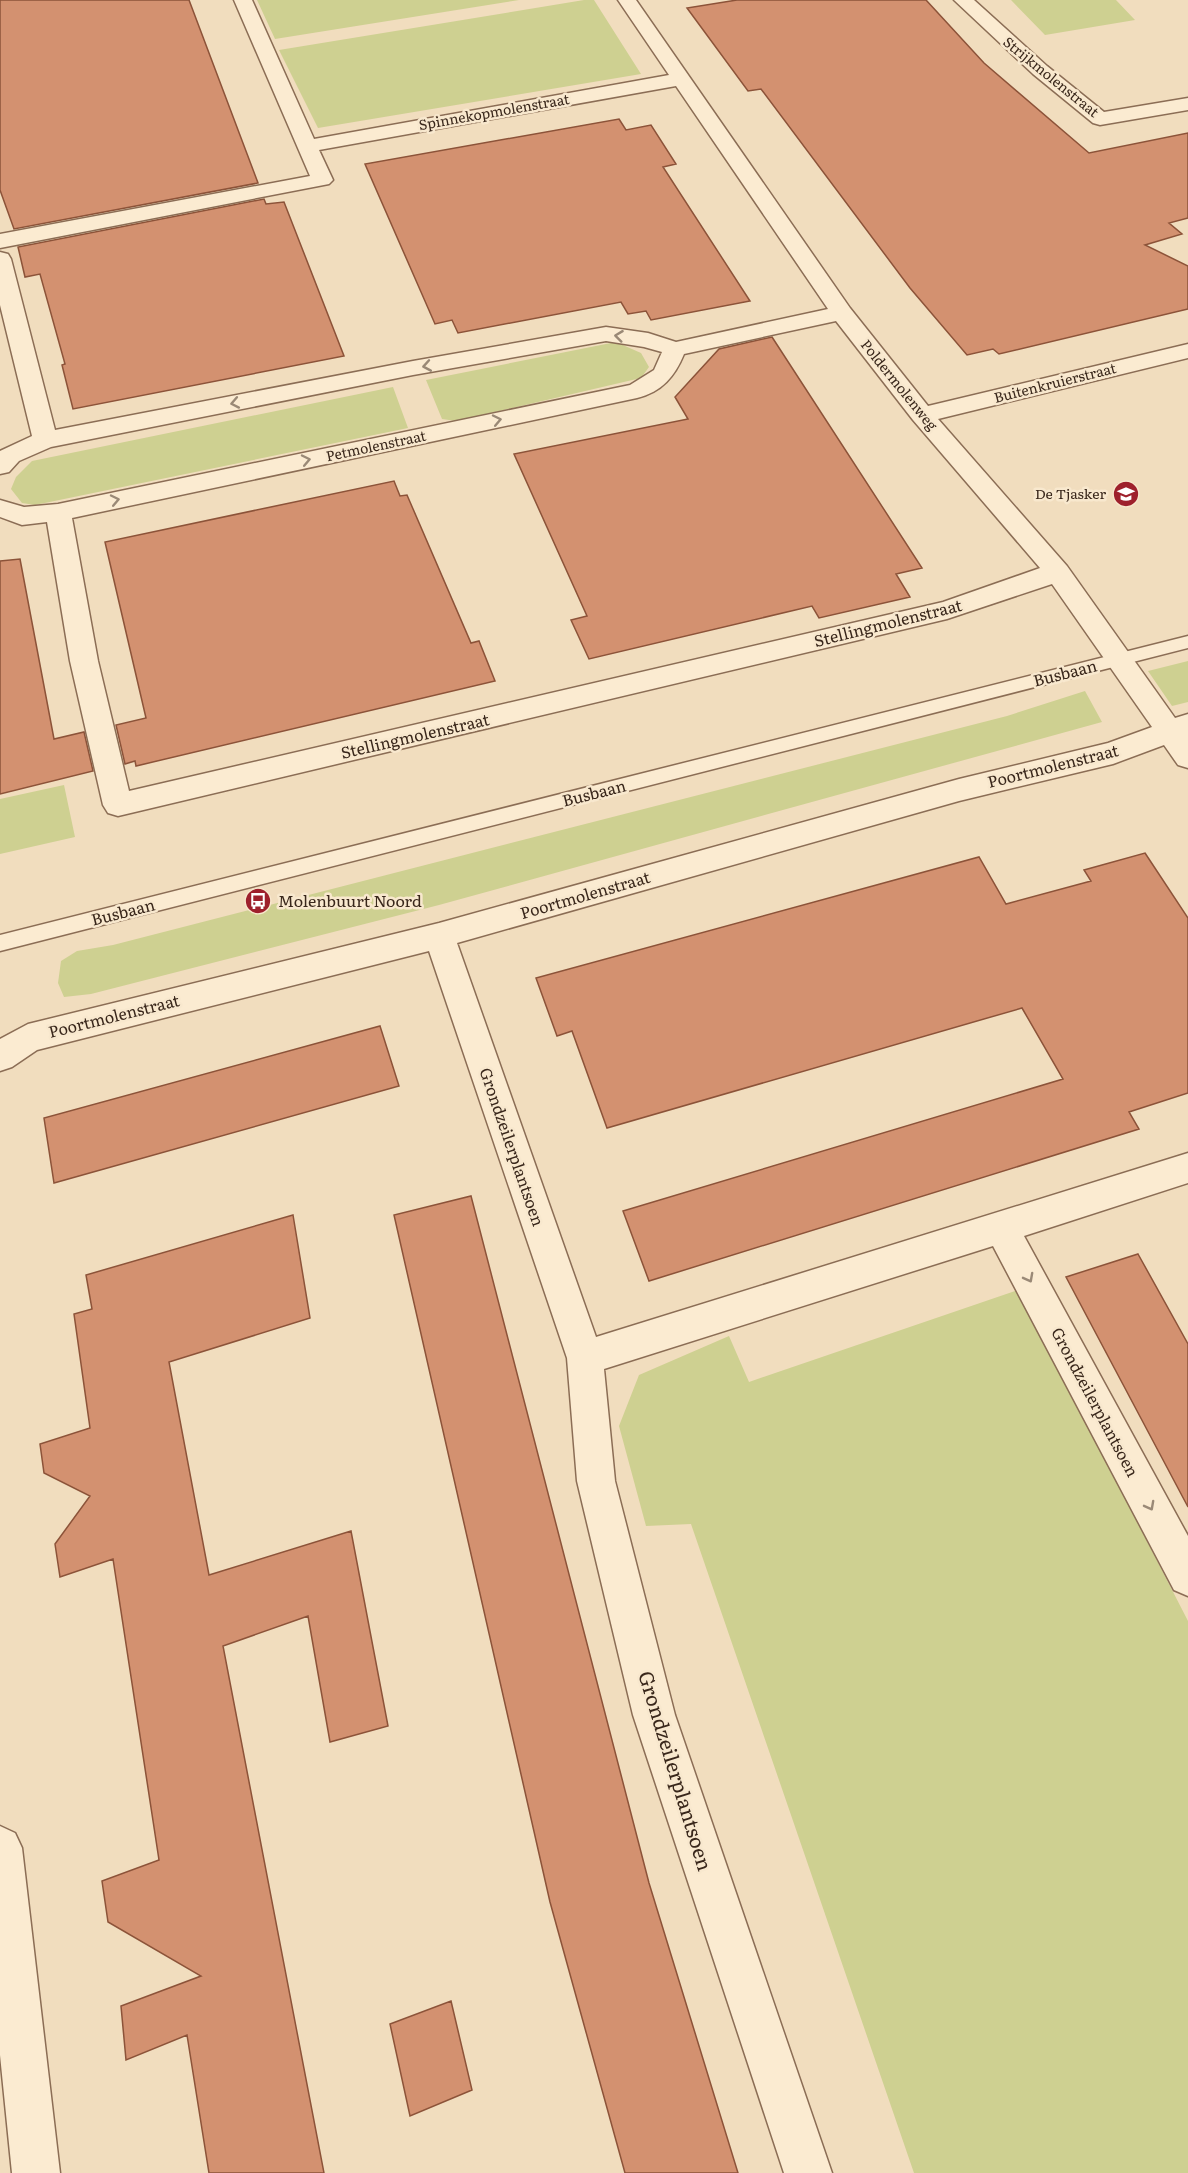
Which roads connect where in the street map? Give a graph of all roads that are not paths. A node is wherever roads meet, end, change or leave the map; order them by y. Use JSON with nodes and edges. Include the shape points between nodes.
{"nodes":[{"id":1,"x":243,"y":0,"type":"edge"},
{"id":2,"x":627,"y":0,"type":"edge"},
{"id":3,"x":963,"y":0,"type":"edge"},
{"id":4,"x":681,"y":79,"type":"junction"},
{"id":5,"x":1188,"y":104,"type":"edge"},
{"id":6,"x":307,"y":146,"type":"junction"},
{"id":7,"x":0,"y":241,"type":"edge"},
{"id":8,"x":0,"y":259,"type":"edge"},
{"id":9,"x":842,"y":313,"type":"junction"},
{"id":10,"x":675,"y":349,"type":"junction"},
{"id":11,"x":1188,"y":351,"type":"edge"},
{"id":12,"x":922,"y":416,"type":"junction"},
{"id":13,"x":45,"y":440,"type":"junction"},
{"id":14,"x":0,"y":466,"type":"edge"},
{"id":15,"x":0,"y":508,"type":"edge"},
{"id":16,"x":58,"y":512,"type":"junction"},
{"id":17,"x":1058,"y":572,"type":"junction"},
{"id":18,"x":1188,"y":642,"type":"edge"},
{"id":19,"x":1118,"y":660,"type":"junction"},
{"id":20,"x":1179,"y":727,"type":"edge"},
{"id":21,"x":1188,"y":757,"type":"edge"},
{"id":22,"x":439,"y":936,"type":"junction"},
{"id":23,"x":0,"y":943,"type":"edge"},
{"id":24,"x":0,"y":1057,"type":"edge"},
{"id":25,"x":1188,"y":1168,"type":"edge"},
{"id":26,"x":1001,"y":1227,"type":"junction"},
{"id":27,"x":585,"y":1358,"type":"junction"},
{"id":28,"x":1188,"y":1576,"type":"edge"},
{"id":29,"x":0,"y":1848,"type":"edge"},
{"id":30,"x":36,"y":2173,"type":"edge"},
{"id":31,"x":808,"y":2173,"type":"edge"}],
"edges":[{"from":1,"to":6,"type":"street"},
{"from":2,"to":4,"type":"street","name":"Poldermolenweg"},
{"from":3,"to":5,"type":"street","name":"Strijkmolenstraat","via":[[1100,119]]},
{"from":4,"to":6,"type":"street","name":"Spinnekopmolenstraat"},
{"from":4,"to":9,"type":"street","name":"Poldermolenweg"},
{"from":6,"to":7,"type":"street","via":[[322,180]]},
{"from":8,"to":13,"type":"street"},
{"from":9,"to":10,"type":"street"},
{"from":9,"to":12,"type":"street","name":"Poldermolenweg"},
{"from":10,"to":13,"type":"street","one_way":true,"via":[[648,340],[606,334]]},
{"from":16,"to":10,"type":"street","name":"Petmolenstraat","one_way":true,"via":[[637,391],[664,374]]},
{"from":11,"to":12,"type":"street","name":"Buitenkruierstraat"},
{"from":12,"to":17,"type":"street","name":"Poldermolenweg"},
{"from":13,"to":14,"type":"street","via":[[10,455]]},
{"from":15,"to":16,"type":"street","via":[[22,516]]},
{"from":16,"to":17,"type":"street","name":"Stellingmolenstraat","via":[[84,661],[118,805],[947,610]]},
{"from":17,"to":19,"type":"street","name":"Poldermolenweg"},
{"from":18,"to":19,"type":"lane","name":"Busbaan"},
{"from":19,"to":20,"type":"street","name":"Poldermolenweg"},
{"from":19,"to":23,"type":"lane","name":"Busbaan"},
{"from":20,"to":21,"type":"street","name":"Poldermolenweg"},
{"from":20,"to":22,"type":"street","name":"Poortmolenstraat","via":[[1113,753],[959,790]]},
{"from":22,"to":24,"type":"street","name":"Poortmolenstraat","via":[[28,1038]]},
{"from":22,"to":27,"type":"street","name":"Grondzeilerplantsoen"},
{"from":25,"to":26,"type":"street"},
{"from":26,"to":27,"type":"street"},
{"from":26,"to":28,"type":"street","name":"Grondzeilerplantsoen","one_way":true},
{"from":27,"to":31,"type":"street","name":"Grondzeilerplantsoen","via":[[596,1481],[654,1715]]},
{"from":29,"to":30,"type":"street"}]}
